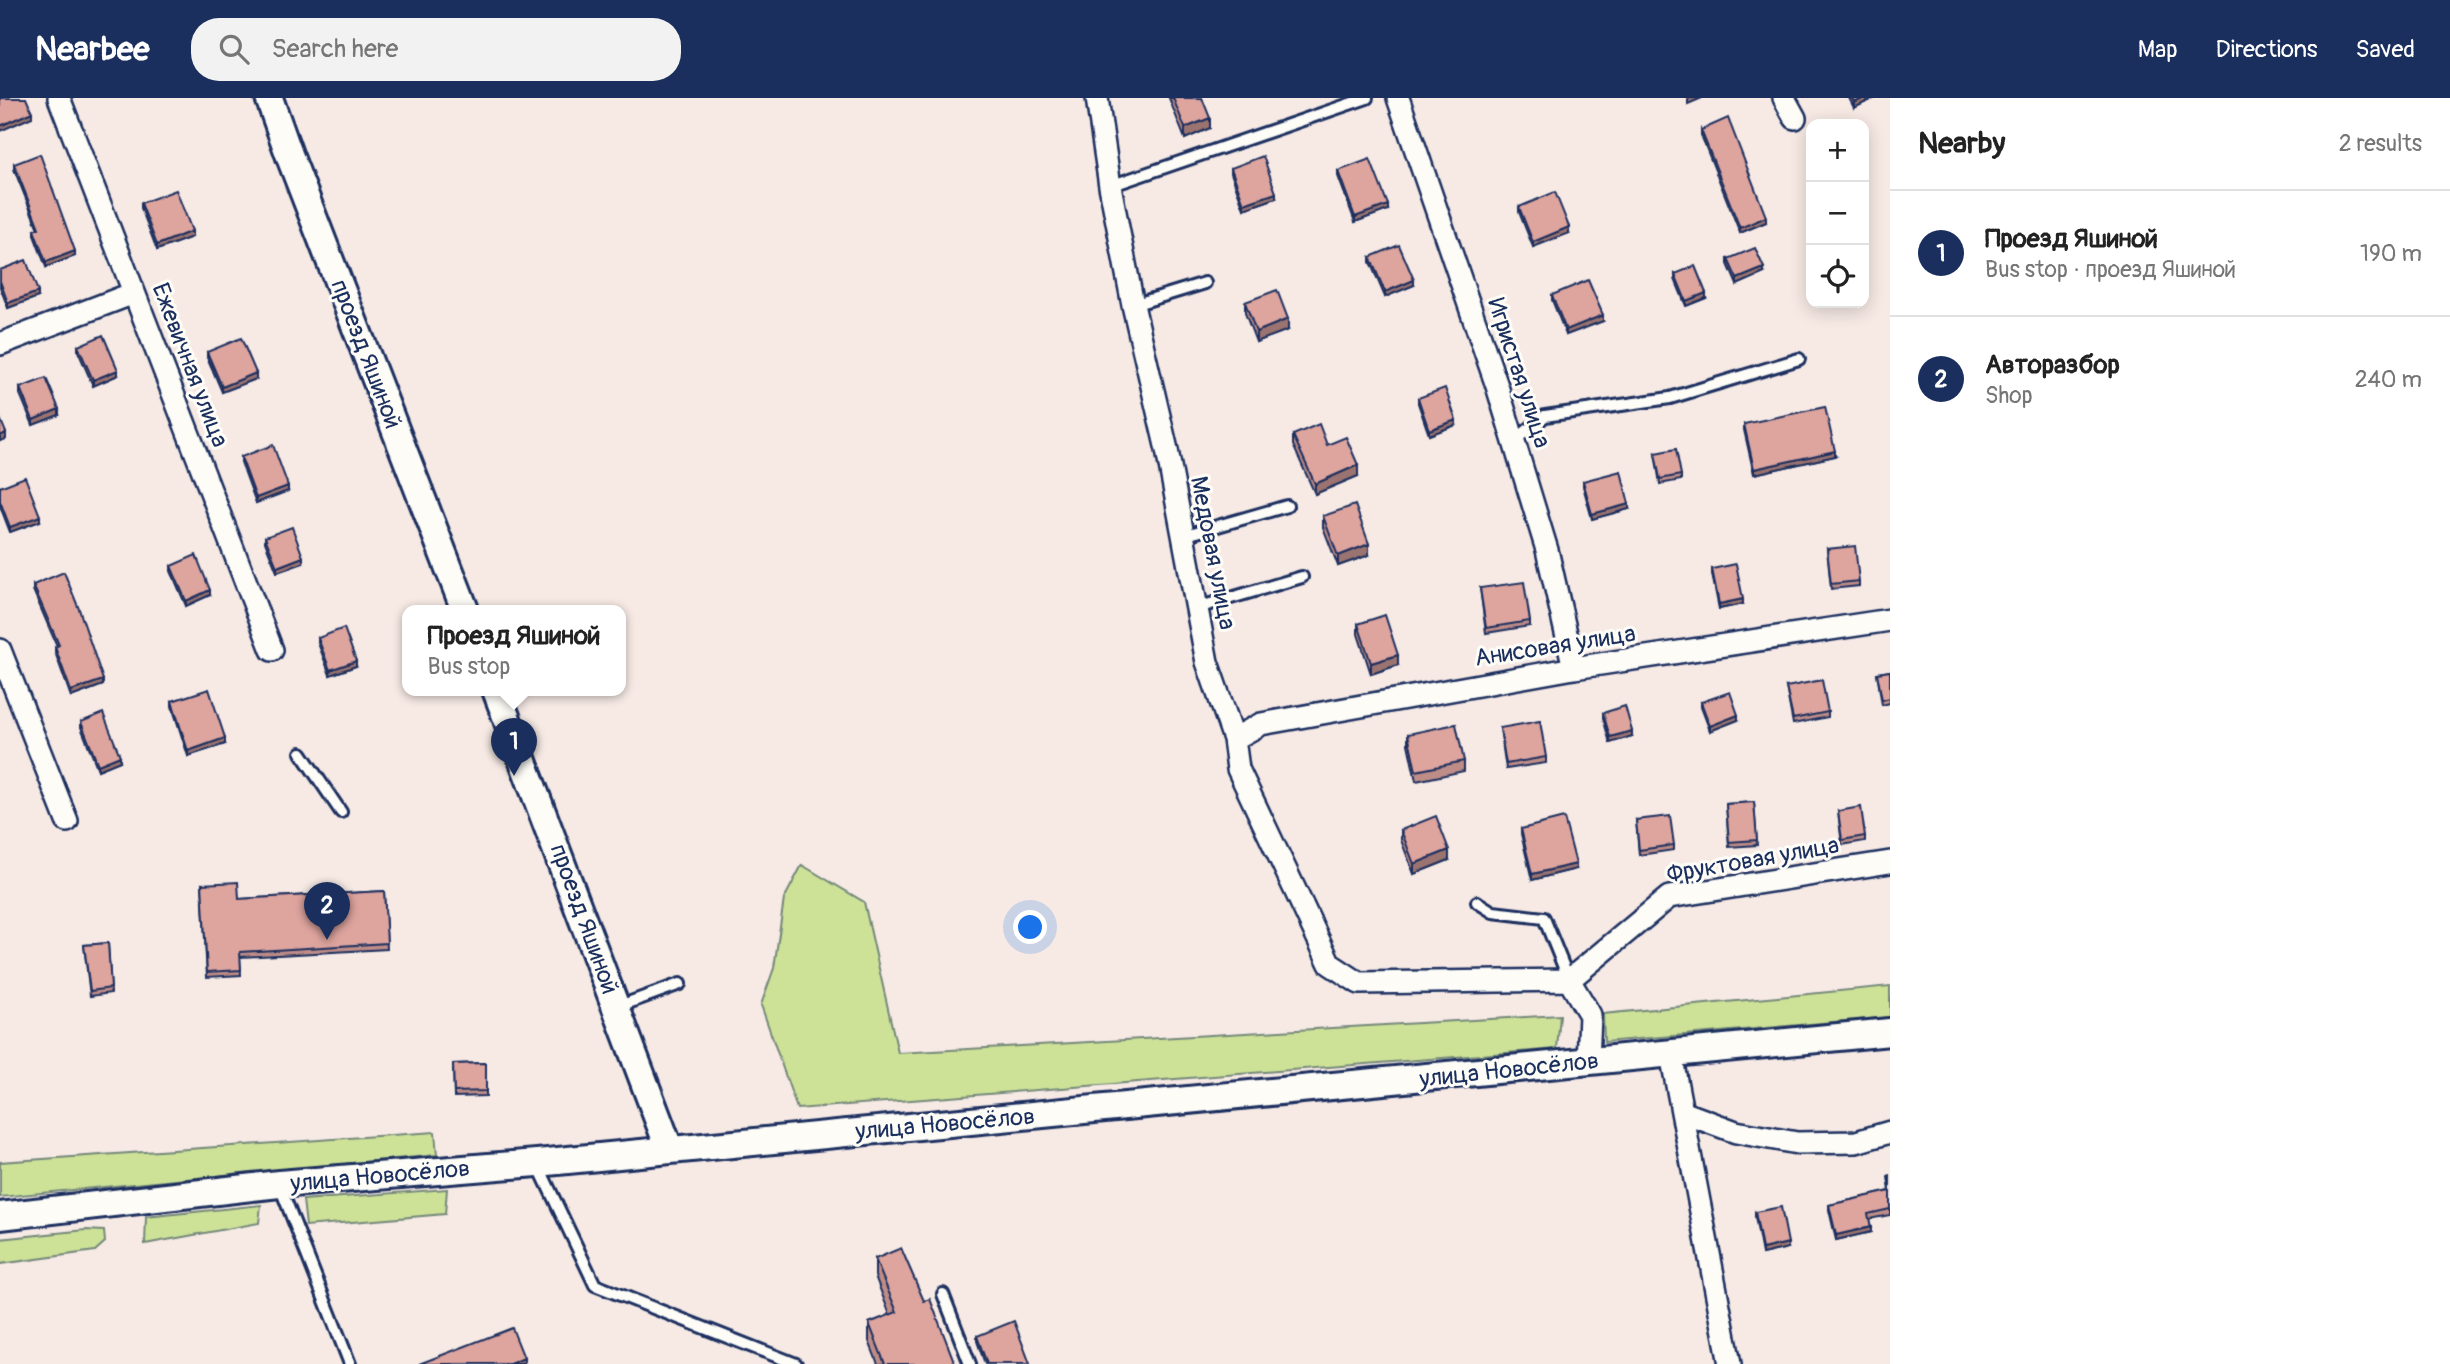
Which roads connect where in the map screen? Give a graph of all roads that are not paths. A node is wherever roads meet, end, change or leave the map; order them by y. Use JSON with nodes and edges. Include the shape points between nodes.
{"nodes":[{"id":1,"x":59,"y":98,"type":"edge"},
{"id":2,"x":269,"y":98,"type":"edge"},
{"id":3,"x":1097,"y":98,"type":"edge"},
{"id":4,"x":1367,"y":98,"type":"edge"},
{"id":5,"x":1398,"y":98,"type":"edge"},
{"id":6,"x":1784,"y":98,"type":"edge"},
{"id":7,"x":1795,"y":118,"type":"dead end"},
{"id":8,"x":1110,"y":186,"type":"junction"},
{"id":9,"x":1205,"y":283,"type":"dead end"},
{"id":10,"x":134,"y":293,"type":"junction"},
{"id":11,"x":1133,"y":305,"type":"junction"},
{"id":12,"x":0,"y":344,"type":"edge"},
{"id":13,"x":1799,"y":359,"type":"dead end"},
{"id":14,"x":1514,"y":441,"type":"junction"},
{"id":15,"x":1287,"y":506,"type":"dead end"},
{"id":16,"x":1183,"y":536,"type":"junction"},
{"id":17,"x":1302,"y":577,"type":"dead end"},
{"id":18,"x":463,"y":605,"type":"edge"},
{"id":19,"x":1197,"y":608,"type":"junction"},
{"id":20,"x":1890,"y":620,"type":"edge"},
{"id":21,"x":0,"y":650,"type":"edge"},
{"id":22,"x":272,"y":650,"type":"dead end"},
{"id":23,"x":1574,"y":668,"type":"junction"},
{"id":24,"x":498,"y":696,"type":"edge"},
{"id":25,"x":1234,"y":738,"type":"junction"},
{"id":26,"x":302,"y":753,"type":"dead end"},
{"id":27,"x":341,"y":812,"type":"dead end"},
{"id":28,"x":67,"y":821,"type":"dead end"},
{"id":29,"x":1890,"y":862,"type":"edge"},
{"id":30,"x":1477,"y":902,"type":"dead end"},
{"id":31,"x":1569,"y":980,"type":"junction"},
{"id":32,"x":680,"y":984,"type":"dead end"},
{"id":33,"x":617,"y":1007,"type":"junction"},
{"id":34,"x":1890,"y":1032,"type":"edge"},
{"id":35,"x":1671,"y":1054,"type":"junction"},
{"id":36,"x":1588,"y":1062,"type":"junction"},
{"id":37,"x":1682,"y":1112,"type":"junction"},
{"id":38,"x":1890,"y":1132,"type":"edge"},
{"id":39,"x":669,"y":1149,"type":"junction"},
{"id":40,"x":537,"y":1163,"type":"junction"},
{"id":41,"x":279,"y":1184,"type":"junction"},
{"id":42,"x":0,"y":1216,"type":"edge"},
{"id":43,"x":943,"y":1293,"type":"dead end"},
{"id":44,"x":349,"y":1364,"type":"edge"},
{"id":45,"x":796,"y":1364,"type":"edge"},
{"id":46,"x":970,"y":1364,"type":"edge"},
{"id":47,"x":1730,"y":1364,"type":"edge"}],
"edges":[{"from":1,"to":10,"type":"street","name":"Ежевичная улица"},
{"from":2,"to":18,"type":"street","name":"проезд Яшиной"},
{"from":3,"to":8,"type":"street","name":"Медовая улица"},
{"from":4,"to":8,"type":"lane"},
{"from":5,"to":14,"type":"street","name":"Игристая улица"},
{"from":6,"to":7,"type":"street"},
{"from":8,"to":11,"type":"street","name":"Медовая улица"},
{"from":9,"to":11,"type":"lane"},
{"from":10,"to":12,"type":"street"},
{"from":10,"to":22,"type":"street","name":"Ежевичная улица"},
{"from":11,"to":16,"type":"street","name":"Медовая улица"},
{"from":13,"to":14,"type":"lane","via":[[1671,398],[1545,416]]},
{"from":14,"to":23,"type":"street","name":"Игристая улица","via":[[1547,550]]},
{"from":15,"to":16,"type":"lane"},
{"from":16,"to":19,"type":"street","name":"Медовая улица"},
{"from":17,"to":19,"type":"lane"},
{"from":19,"to":25,"type":"street","name":"Медовая улица","via":[[1207,662]]},
{"from":20,"to":23,"type":"street","name":"Анисовая улица"},
{"from":21,"to":28,"type":"street"},
{"from":23,"to":25,"type":"street","name":"Анисовая улица","via":[[1261,724]]},
{"from":24,"to":33,"type":"street","name":"проезд Яшиной"},
{"from":25,"to":31,"type":"street","name":"Медовая улица","via":[[1238,769],[1330,964],[1359,983]]},
{"from":26,"to":27,"type":"lane"},
{"from":29,"to":31,"type":"street","name":"Фруктовая улица","via":[[1669,897]]},
{"from":30,"to":31,"type":"lane","via":[[1493,912],[1544,918]]},
{"from":31,"to":36,"type":"street","via":[[1590,1015]]},
{"from":32,"to":33,"type":"lane"},
{"from":33,"to":39,"type":"street","name":"проезд Яшиной"},
{"from":34,"to":35,"type":"street","name":"улица Новосёлов"},
{"from":35,"to":36,"type":"street","name":"улица Новосёлов"},
{"from":35,"to":37,"type":"street"},
{"from":36,"to":39,"type":"street","name":"улица Новосёлов"},
{"from":37,"to":38,"type":"street","via":[[1736,1132],[1797,1143],[1856,1142]]},
{"from":37,"to":47,"type":"street"},
{"from":39,"to":40,"type":"street","name":"улица Новосёлов"},
{"from":40,"to":41,"type":"street","name":"улица Новосёлов"},
{"from":40,"to":45,"type":"lane","via":[[595,1285]]},
{"from":41,"to":42,"type":"street","name":"улица Новосёлов"},
{"from":41,"to":44,"type":"lane"},
{"from":43,"to":46,"type":"lane"}]}
